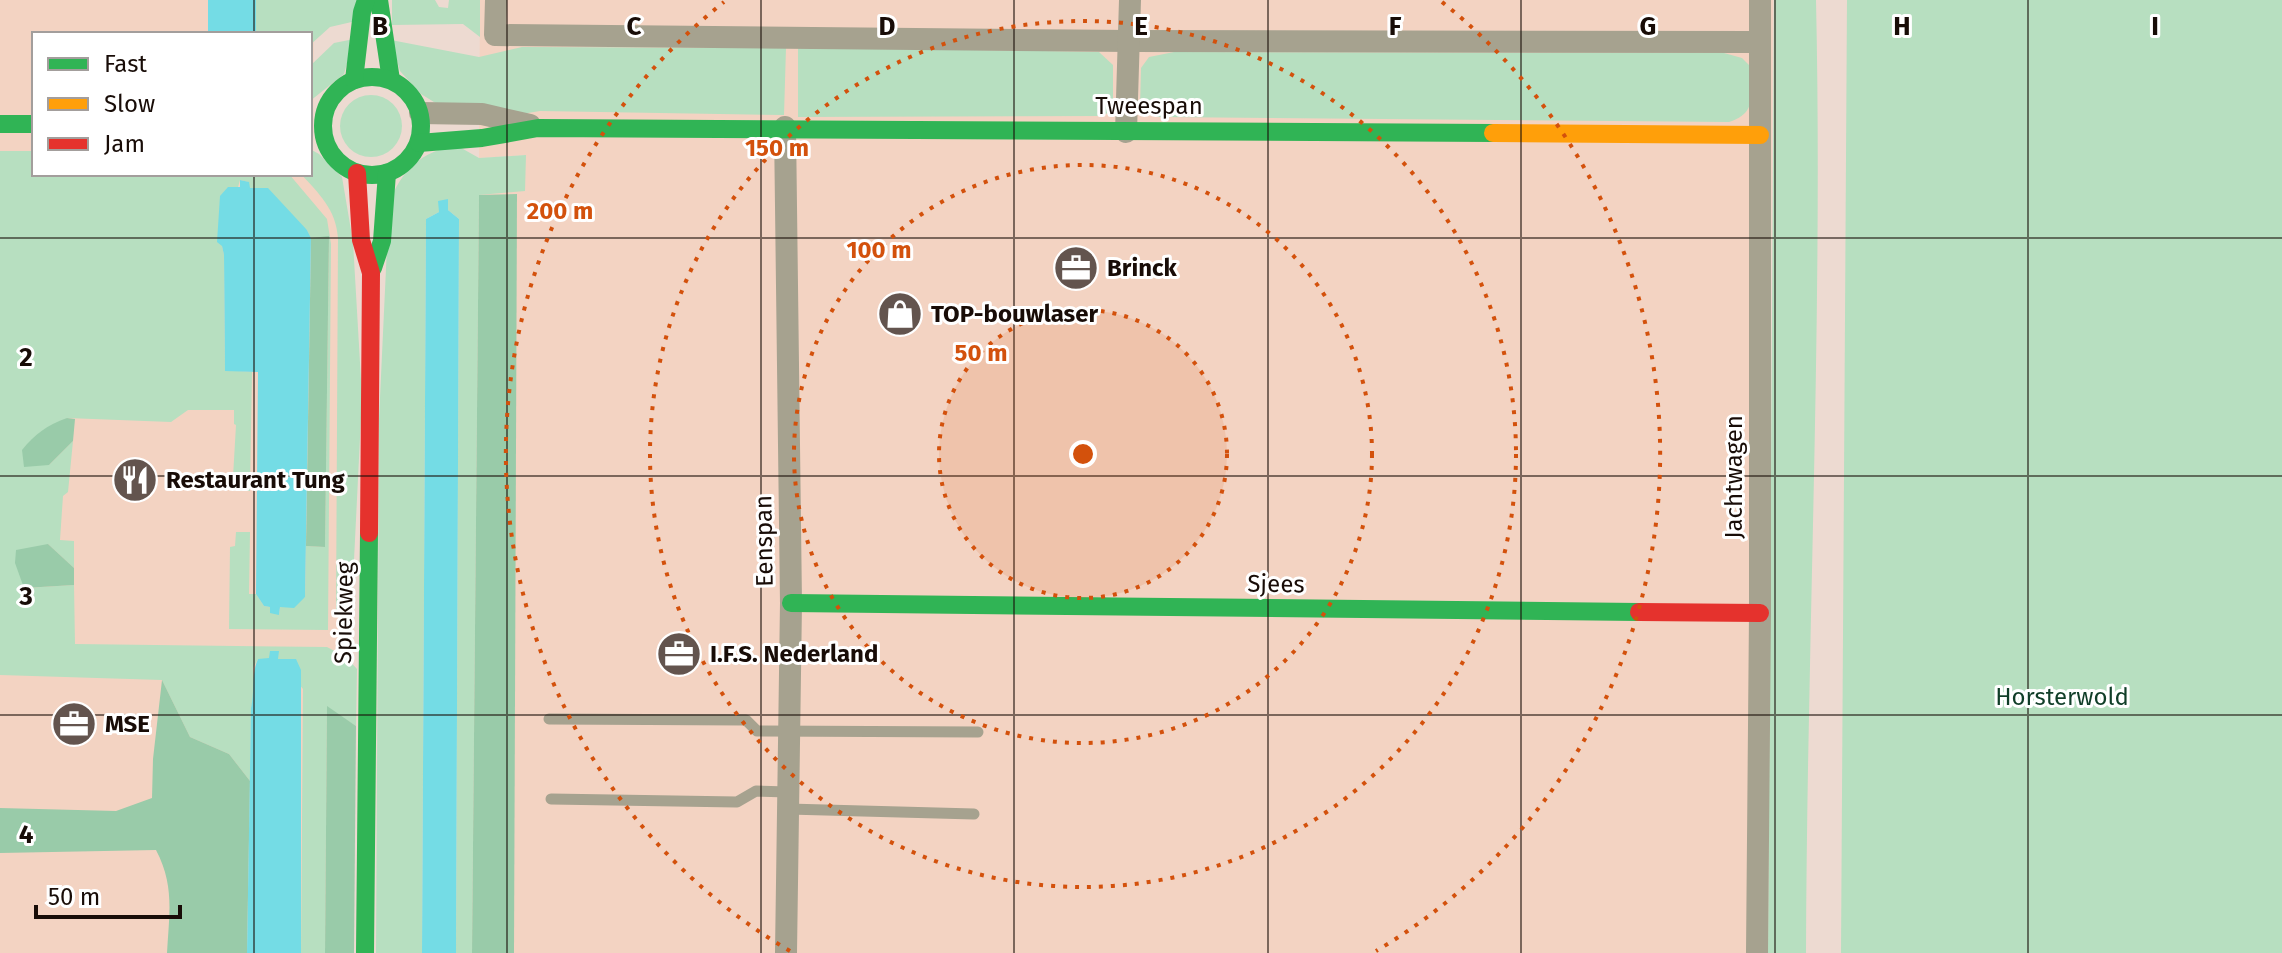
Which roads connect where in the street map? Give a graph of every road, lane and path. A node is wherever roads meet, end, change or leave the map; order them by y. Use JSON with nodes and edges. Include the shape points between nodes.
{"nodes":[{"id":1,"x":366,"y":0,"type":"edge"},
{"id":2,"x":379,"y":0,"type":"edge"},
{"id":3,"x":496,"y":0,"type":"edge"},
{"id":4,"x":1130,"y":0,"type":"edge"},
{"id":5,"x":1760,"y":0,"type":"edge"},
{"id":6,"x":1130,"y":41,"type":"junction"},
{"id":7,"x":1759,"y":42,"type":"junction"},
{"id":8,"x":354,"y":80,"type":"junction"},
{"id":9,"x":391,"y":80,"type":"junction"},
{"id":10,"x":318,"y":111,"type":"edge"},
{"id":11,"x":420,"y":113,"type":"junction"},
{"id":12,"x":0,"y":124,"type":"edge"},
{"id":13,"x":32,"y":124,"type":"edge"},
{"id":14,"x":785,"y":127,"type":"junction"},
{"id":15,"x":538,"y":128,"type":"junction"},
{"id":16,"x":1126,"y":132,"type":"junction"},
{"id":17,"x":1760,"y":135,"type":"junction"},
{"id":18,"x":318,"y":138,"type":"edge"},
{"id":19,"x":419,"y":143,"type":"junction"},
{"id":20,"x":357,"y":173,"type":"junction"},
{"id":21,"x":387,"y":173,"type":"junction"},
{"id":22,"x":371,"y":273,"type":"junction"},
{"id":23,"x":791,"y":603,"type":"junction"},
{"id":24,"x":1760,"y":613,"type":"junction"},
{"id":25,"x":549,"y":719,"type":"dead end"},
{"id":26,"x":789,"y":731,"type":"junction"},
{"id":27,"x":978,"y":732,"type":"dead end"},
{"id":28,"x":551,"y":799,"type":"dead end"},
{"id":29,"x":788,"y":800,"type":"junction"},
{"id":30,"x":974,"y":814,"type":"dead end"},
{"id":31,"x":365,"y":953,"type":"edge"},
{"id":32,"x":786,"y":953,"type":"edge"},
{"id":33,"x":1757,"y":953,"type":"edge"}],
"edges":[{"from":1,"to":8,"type":"street"},
{"from":2,"to":9,"type":"street"},
{"from":3,"to":6,"type":"street","via":[[495,35]]},
{"from":4,"to":6,"type":"street"},
{"from":5,"to":7,"type":"street","name":"Jachtwagen"},
{"from":6,"to":7,"type":"street"},
{"from":6,"to":16,"type":"street"},
{"from":7,"to":17,"type":"street","name":"Jachtwagen"},
{"from":8,"to":9,"type":"street"},
{"from":8,"to":10,"type":"street"},
{"from":9,"to":11,"type":"street","via":[[414,99]]},
{"from":10,"to":18,"type":"street","via":[[323,124]]},
{"from":11,"to":15,"type":"street","name":"Tweespan","via":[[482,114]]},
{"from":11,"to":19,"type":"street"},
{"from":12,"to":13,"type":"street"},
{"from":14,"to":15,"type":"street","name":"Tweespan"},
{"from":14,"to":16,"type":"street","name":"Tweespan"},
{"from":14,"to":23,"type":"street","name":"Eenspan"},
{"from":15,"to":19,"type":"street","name":"Tweespan"},
{"from":16,"to":17,"type":"street","name":"Tweespan"},
{"from":17,"to":24,"type":"street","name":"Jachtwagen"},
{"from":18,"to":20,"type":"street"},
{"from":19,"to":21,"type":"street","via":[[411,156]]},
{"from":20,"to":21,"type":"street"},
{"from":20,"to":22,"type":"street","name":"Spiekweg","via":[[361,240]]},
{"from":21,"to":22,"type":"street","name":"Spiekweg","via":[[382,241]]},
{"from":22,"to":31,"type":"street","name":"Spiekweg"},
{"from":23,"to":24,"type":"street","name":"Sjees"},
{"from":23,"to":26,"type":"street","name":"Eenspan"},
{"from":24,"to":33,"type":"street","name":"Jachtwagen"},
{"from":25,"to":26,"type":"lane","via":[[746,720],[757,731]]},
{"from":26,"to":27,"type":"lane"},
{"from":26,"to":29,"type":"street","name":"Eenspan"},
{"from":28,"to":29,"type":"lane","via":[[737,802],[756,791]]},
{"from":29,"to":30,"type":"lane"},
{"from":29,"to":32,"type":"street","name":"Eenspan"}]}
